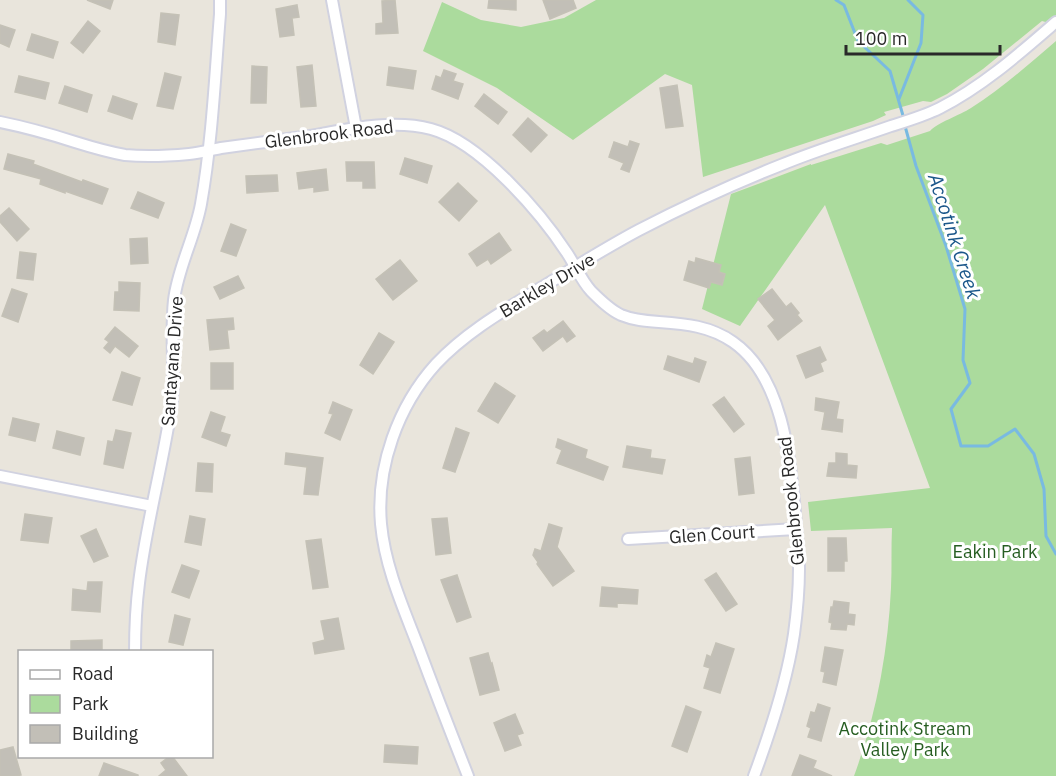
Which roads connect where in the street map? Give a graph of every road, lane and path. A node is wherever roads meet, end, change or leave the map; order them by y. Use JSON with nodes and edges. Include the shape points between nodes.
{"nodes":[{"id":1,"x":220,"y":0,"type":"edge"},
{"id":2,"x":332,"y":0,"type":"edge"},
{"id":3,"x":1056,"y":22,"type":"edge"},
{"id":4,"x":0,"y":122,"type":"edge"},
{"id":5,"x":356,"y":128,"type":"junction"},
{"id":6,"x":208,"y":150,"type":"junction"},
{"id":7,"x":575,"y":267,"type":"junction"},
{"id":8,"x":0,"y":476,"type":"edge"},
{"id":9,"x":152,"y":506,"type":"junction"},
{"id":10,"x":796,"y":529,"type":"junction"},
{"id":11,"x":628,"y":539,"type":"dead end"},
{"id":12,"x":135,"y":650,"type":"edge"},
{"id":13,"x":468,"y":776,"type":"edge"},
{"id":14,"x":754,"y":776,"type":"edge"}],
"edges":[{"from":1,"to":6,"type":"street","name":"Santayana Drive"},
{"from":2,"to":5,"type":"street"},
{"from":3,"to":7,"type":"street","name":"Barkley Drive","via":[[986,80],[939,109],[784,164],[701,199]]},
{"from":4,"to":6,"type":"street","name":"Glenbrook Road","via":[[124,155]]},
{"from":5,"to":6,"type":"street","name":"Glenbrook Road"},
{"from":5,"to":7,"type":"street","name":"Glenbrook Road","via":[[421,127],[463,143],[528,202]]},
{"from":6,"to":9,"type":"street","name":"Santayana Drive","via":[[201,206],[175,298],[171,406]]},
{"from":7,"to":10,"type":"street","name":"Glenbrook Road","via":[[590,290],[623,316],[707,328],[732,341],[754,361],[768,384],[780,417],[789,458]]},
{"from":7,"to":13,"type":"street","name":"Barkley Drive","via":[[482,325],[436,364],[403,414],[386,463],[381,523],[391,574]]},
{"from":8,"to":9,"type":"street"},
{"from":9,"to":12,"type":"street","name":"Santayana Drive","via":[[139,582]]},
{"from":10,"to":11,"type":"street","name":"Glen Court"},
{"from":10,"to":14,"type":"street","name":"Glenbrook Road","via":[[799,570],[794,635],[781,693]]}]}
